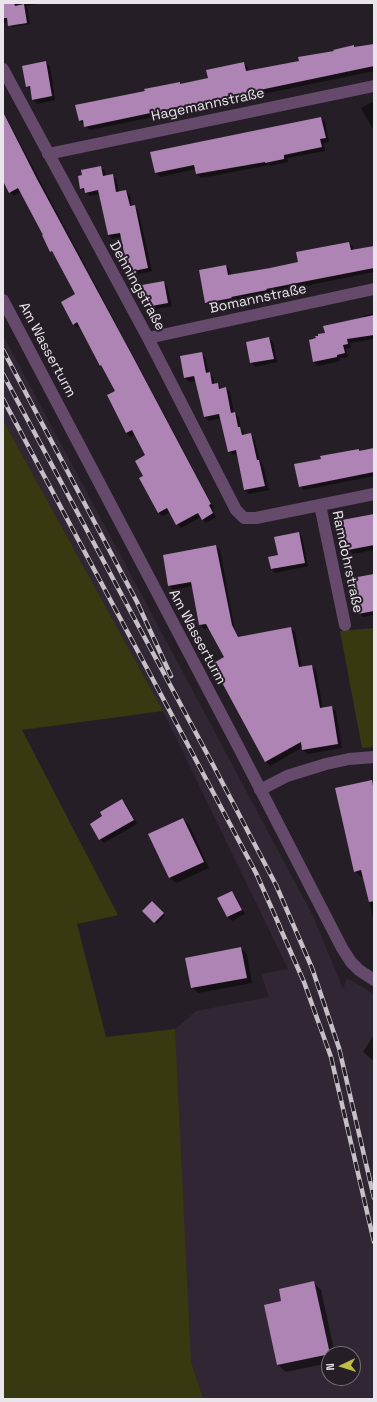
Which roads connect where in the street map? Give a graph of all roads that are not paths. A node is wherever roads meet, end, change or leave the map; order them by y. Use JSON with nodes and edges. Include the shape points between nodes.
{"nodes":[{"id":1,"x":3,"y":69,"type":"edge"},
{"id":2,"x":374,"y":86,"type":"edge"},
{"id":3,"x":48,"y":154,"type":"junction"},
{"id":4,"x":374,"y":289,"type":"edge"},
{"id":5,"x":3,"y":300,"type":"edge"},
{"id":6,"x":148,"y":338,"type":"junction"},
{"id":7,"x":374,"y":494,"type":"edge"},
{"id":8,"x":320,"y":505,"type":"junction"},
{"id":9,"x":244,"y":518,"type":"joint"},
{"id":10,"x":345,"y":625,"type":"dead end"},
{"id":11,"x":374,"y":757,"type":"edge"},
{"id":12,"x":260,"y":790,"type":"junction"},
{"id":13,"x":374,"y":980,"type":"edge"}],
"edges":[{"from":1,"to":3,"type":"street","name":"Dehningstraße"},
{"from":2,"to":3,"type":"street","name":"Hagemannstraße"},
{"from":3,"to":6,"type":"street","name":"Dehningstraße"},
{"from":4,"to":6,"type":"street","name":"Bomannstraße"},
{"from":5,"to":12,"type":"street","name":"Am Wasserturm"},
{"from":6,"to":9,"type":"street","name":"Dehningstraße","via":[[236,510]]},
{"from":7,"to":8,"type":"street","name":"Ramdohrstraße"},
{"from":8,"to":9,"type":"street","name":"Ramdohrstraße","via":[[256,518]]},
{"from":8,"to":10,"type":"street","name":"Ramdohrstraße"},
{"from":11,"to":12,"type":"street","via":[[326,764],[287,776]]},
{"from":12,"to":13,"type":"street","name":"Am Wasserturm","via":[[342,948],[359,970]]}]}
